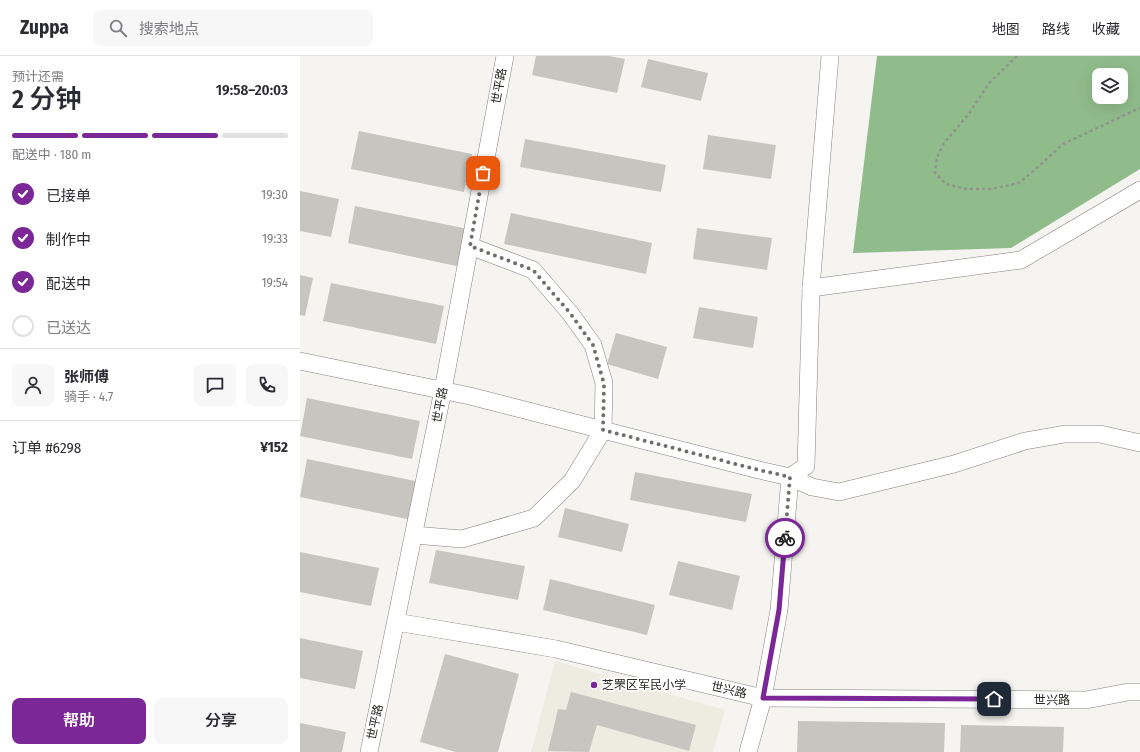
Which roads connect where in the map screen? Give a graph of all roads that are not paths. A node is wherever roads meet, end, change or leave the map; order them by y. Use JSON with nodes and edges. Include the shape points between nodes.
{"nodes":[{"id":1,"x":504,"y":56,"type":"edge"},
{"id":2,"x":830,"y":56,"type":"edge"},
{"id":3,"x":1140,"y":190,"type":"edge"},
{"id":4,"x":470,"y":246,"type":"junction"},
{"id":5,"x":811,"y":288,"type":"junction"},
{"id":6,"x":300,"y":361,"type":"edge"},
{"id":7,"x":443,"y":390,"type":"junction"},
{"id":8,"x":603,"y":430,"type":"junction"},
{"id":9,"x":1140,"y":443,"type":"edge"},
{"id":10,"x":790,"y":477,"type":"junction"},
{"id":11,"x":414,"y":535,"type":"junction"},
{"id":12,"x":396,"y":622,"type":"junction"},
{"id":13,"x":1140,"y":692,"type":"edge"},
{"id":14,"x":763,"y":698,"type":"junction"},
{"id":15,"x":369,"y":752,"type":"edge"},
{"id":16,"x":748,"y":752,"type":"edge"}],
"edges":[{"from":1,"to":4,"type":"street","name":"世平路"},
{"from":2,"to":5,"type":"street"},
{"from":3,"to":5,"type":"street","via":[[1021,260]]},
{"from":4,"to":7,"type":"street","name":"世平路"},
{"from":4,"to":8,"type":"street","via":[[533,270],[570,313],[593,345],[604,384]]},
{"from":5,"to":10,"type":"street","via":[[806,466]]},
{"from":6,"to":7,"type":"street"},
{"from":7,"to":8,"type":"street"},
{"from":7,"to":11,"type":"street","name":"世平路"},
{"from":8,"to":10,"type":"street"},
{"from":8,"to":11,"type":"street","via":[[572,481],[534,518],[462,539]]},
{"from":9,"to":10,"type":"street","via":[[1100,434],[1065,434],[1026,441],[954,464],[839,492],[812,488]]},
{"from":10,"to":14,"type":"street","via":[[779,610]]},
{"from":11,"to":12,"type":"street","name":"世平路"},
{"from":12,"to":14,"type":"street","name":"世兴路","via":[[556,649]]},
{"from":12,"to":15,"type":"street","name":"世平路"},
{"from":13,"to":14,"type":"street","name":"世兴路","via":[[1086,700]]},
{"from":14,"to":16,"type":"street"}]}
